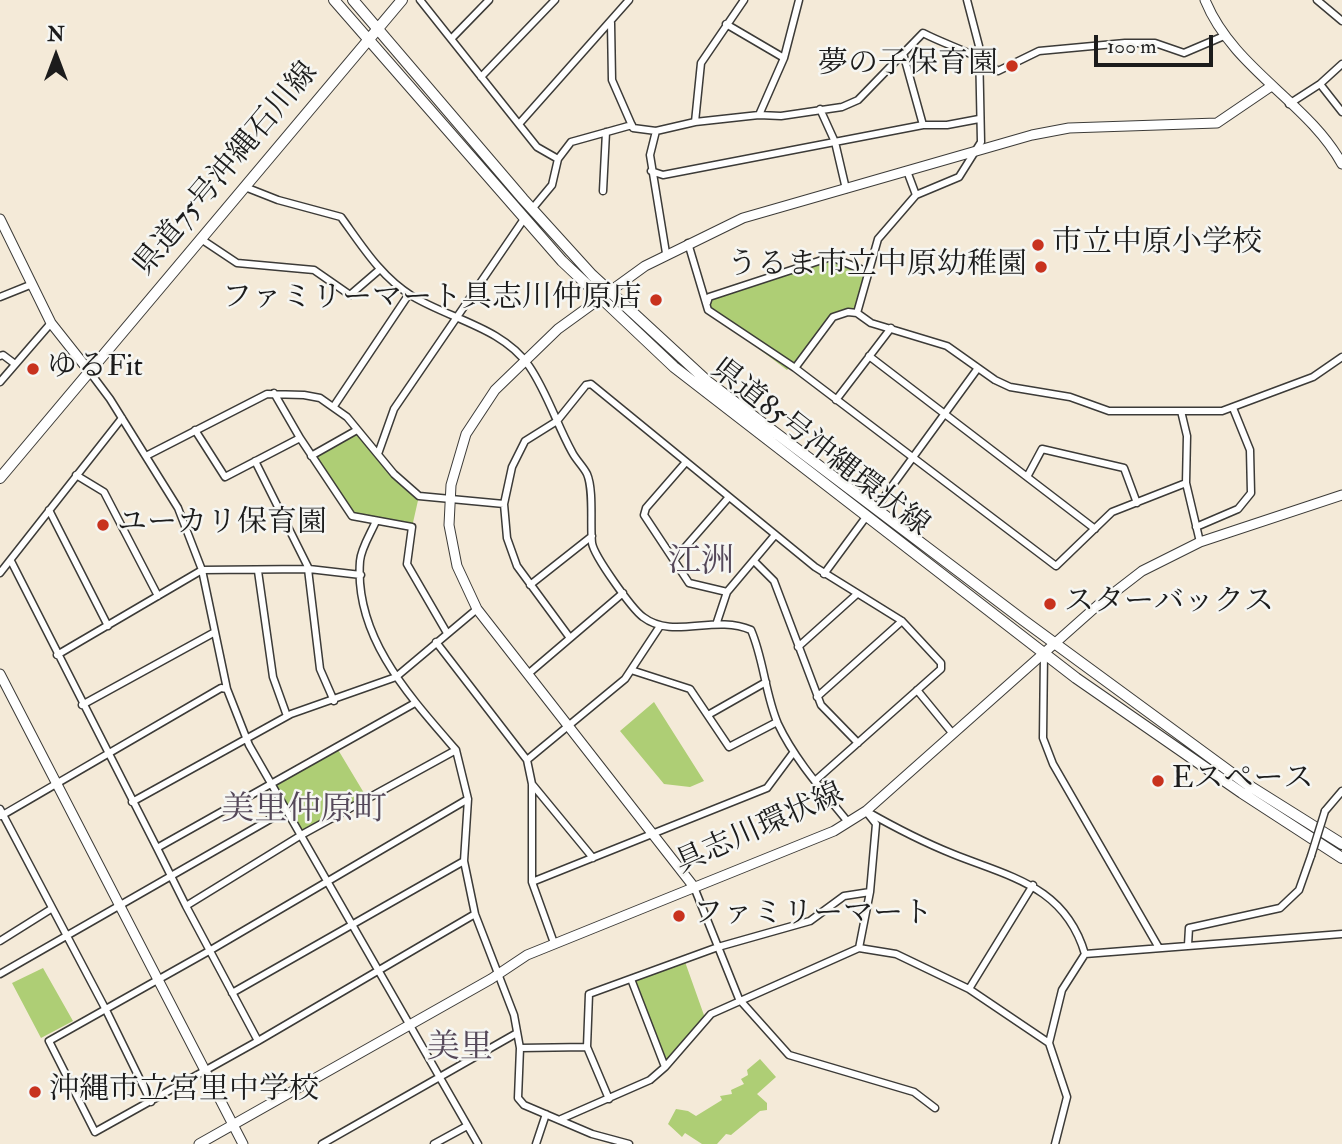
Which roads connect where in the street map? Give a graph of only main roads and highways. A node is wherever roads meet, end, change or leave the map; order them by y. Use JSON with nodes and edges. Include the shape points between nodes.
{"nodes":[{"id":1,"x":334,"y":0,"type":"edge"},
{"id":2,"x":353,"y":0,"type":"edge"},
{"id":3,"x":402,"y":0,"type":"edge"},
{"id":4,"x":380,"y":29,"type":"junction"},
{"id":5,"x":370,"y":40,"type":"junction"},
{"id":6,"x":0,"y":478,"type":"edge"},
{"id":7,"x":1342,"y":844,"type":"edge"},
{"id":8,"x":1342,"y":858,"type":"edge"}],
"edges":[{"from":1,"to":5,"type":"main road","name":"県道85号沖縄環状線"},
{"from":2,"to":4,"type":"main road","name":"県道85号沖縄環状線"},
{"from":3,"to":4,"type":"main road","name":"県道75号沖縄石川線"},
{"from":4,"to":5,"type":"main road","name":"県道75号沖縄石川線"},
{"from":4,"to":7,"type":"main road","name":"県道85号沖縄環状線","via":[[532,209],[609,290],[707,381],[1248,785]]},
{"from":5,"to":6,"type":"main road","name":"県道75号沖縄石川線"},
{"from":5,"to":8,"type":"main road","name":"県道85号沖縄環状線","via":[[597,298],[674,367],[1044,653]]}]}
